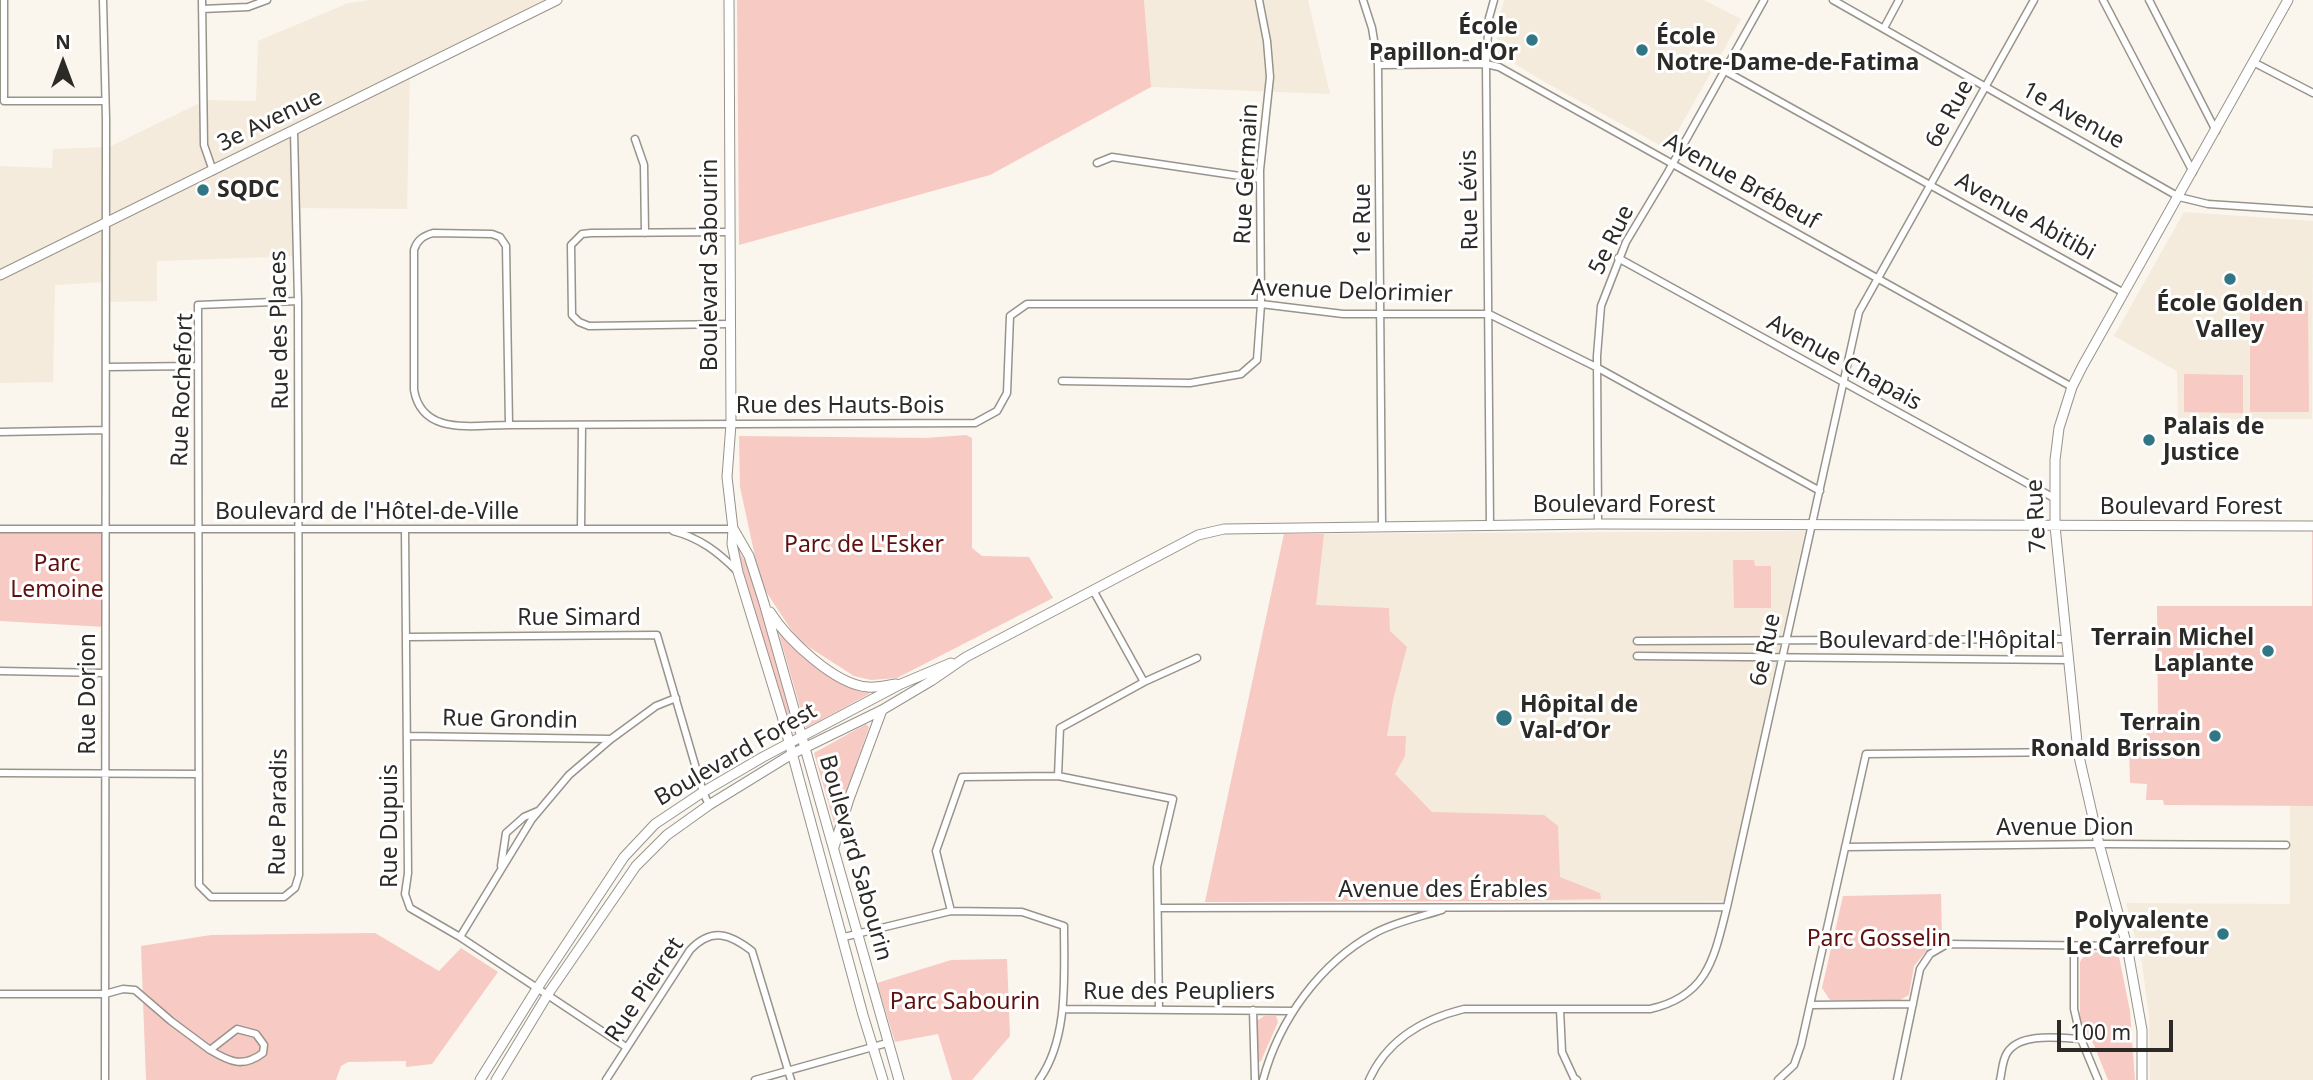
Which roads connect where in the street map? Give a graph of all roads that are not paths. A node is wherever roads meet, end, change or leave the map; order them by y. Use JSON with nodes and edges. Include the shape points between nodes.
{"nodes":[{"id":1,"x":4,"y":0,"type":"edge"},
{"id":2,"x":103,"y":0,"type":"edge"},
{"id":3,"x":202,"y":0,"type":"edge"},
{"id":4,"x":267,"y":0,"type":"edge"},
{"id":5,"x":557,"y":0,"type":"edge"},
{"id":6,"x":729,"y":0,"type":"edge"},
{"id":7,"x":1259,"y":0,"type":"edge"},
{"id":8,"x":1363,"y":0,"type":"edge"},
{"id":9,"x":1494,"y":0,"type":"edge"},
{"id":10,"x":1764,"y":0,"type":"edge"},
{"id":11,"x":1833,"y":0,"type":"edge"},
{"id":12,"x":1899,"y":0,"type":"edge"},
{"id":13,"x":2034,"y":0,"type":"edge"},
{"id":14,"x":2102,"y":0,"type":"edge"},
{"id":15,"x":2149,"y":0,"type":"edge"},
{"id":16,"x":2288,"y":0,"type":"edge"},
{"id":17,"x":202,"y":9,"type":"junction"},
{"id":18,"x":1884,"y":28,"type":"junction"},
{"id":19,"x":2255,"y":62,"type":"junction"},
{"id":20,"x":1486,"y":64,"type":"junction"},
{"id":21,"x":1378,"y":65,"type":"junction"},
{"id":22,"x":1724,"y":71,"type":"junction"},
{"id":23,"x":1985,"y":87,"type":"junction"},
{"id":24,"x":2313,"y":93,"type":"edge"},
{"id":25,"x":105,"y":102,"type":"junction"},
{"id":26,"x":294,"y":131,"type":"junction"},
{"id":27,"x":2216,"y":131,"type":"junction"},
{"id":28,"x":635,"y":139,"type":"dead end"},
{"id":29,"x":1097,"y":163,"type":"dead end"},
{"id":30,"x":1672,"y":164,"type":"junction"},
{"id":31,"x":213,"y":171,"type":"junction"},
{"id":32,"x":2193,"y":172,"type":"junction"},
{"id":33,"x":1260,"y":179,"type":"junction"},
{"id":34,"x":1930,"y":184,"type":"junction"},
{"id":35,"x":2179,"y":197,"type":"junction"},
{"id":36,"x":2313,"y":211,"type":"edge"},
{"id":37,"x":105,"y":224,"type":"junction"},
{"id":38,"x":730,"y":232,"type":"junction"},
{"id":39,"x":645,"y":233,"type":"junction"},
{"id":40,"x":1618,"y":258,"type":"junction"},
{"id":41,"x":0,"y":275,"type":"edge"},
{"id":42,"x":1877,"y":278,"type":"junction"},
{"id":43,"x":2124,"y":293,"type":"junction"},
{"id":44,"x":298,"y":301,"type":"junction"},
{"id":45,"x":1261,"y":304,"type":"junction"},
{"id":46,"x":1380,"y":314,"type":"junction"},
{"id":47,"x":1489,"y":314,"type":"junction"},
{"id":48,"x":1010,"y":316,"type":"joint"},
{"id":49,"x":730,"y":324,"type":"junction"},
{"id":50,"x":197,"y":366,"type":"junction"},
{"id":51,"x":106,"y":367,"type":"junction"},
{"id":52,"x":1598,"y":369,"type":"junction"},
{"id":53,"x":1062,"y":381,"type":"dead end"},
{"id":54,"x":1842,"y":382,"type":"junction"},
{"id":55,"x":2072,"y":387,"type":"junction"},
{"id":56,"x":731,"y":424,"type":"junction"},
{"id":57,"x":509,"y":425,"type":"junction"},
{"id":58,"x":582,"y":425,"type":"junction"},
{"id":59,"x":105,"y":430,"type":"junction"},
{"id":60,"x":0,"y":432,"type":"edge"},
{"id":61,"x":1821,"y":491,"type":"junction"},
{"id":62,"x":2054,"y":498,"type":"junction"},
{"id":63,"x":1598,"y":524,"type":"junction"},
{"id":64,"x":1812,"y":524,"type":"junction"},
{"id":65,"x":1382,"y":526,"type":"junction"},
{"id":66,"x":1490,"y":526,"type":"junction"},
{"id":67,"x":2055,"y":526,"type":"junction"},
{"id":68,"x":2313,"y":526,"type":"edge"},
{"id":69,"x":0,"y":529,"type":"edge"},
{"id":70,"x":105,"y":529,"type":"junction"},
{"id":71,"x":199,"y":529,"type":"junction"},
{"id":72,"x":298,"y":529,"type":"junction"},
{"id":73,"x":405,"y":529,"type":"junction"},
{"id":74,"x":581,"y":529,"type":"junction"},
{"id":75,"x":661,"y":529,"type":"junction"},
{"id":76,"x":733,"y":529,"type":"junction"},
{"id":77,"x":738,"y":572,"type":"junction"},
{"id":78,"x":1093,"y":590,"type":"junction"},
{"id":79,"x":764,"y":603,"type":"junction"},
{"id":80,"x":407,"y":637,"type":"junction"},
{"id":81,"x":2066,"y":639,"type":"junction"},
{"id":82,"x":1786,"y":640,"type":"junction"},
{"id":83,"x":1637,"y":641,"type":"dead end"},
{"id":84,"x":1637,"y":656,"type":"dead end"},
{"id":85,"x":966,"y":657,"type":"junction"},
{"id":86,"x":1782,"y":657,"type":"junction"},
{"id":87,"x":1197,"y":658,"type":"dead end"},
{"id":88,"x":2068,"y":660,"type":"junction"},
{"id":89,"x":0,"y":671,"type":"edge"},
{"id":90,"x":105,"y":673,"type":"junction"},
{"id":91,"x":1144,"y":682,"type":"junction"},
{"id":92,"x":901,"y":684,"type":"junction"},
{"id":93,"x":676,"y":698,"type":"junction"},
{"id":94,"x":882,"y":710,"type":"junction"},
{"id":95,"x":408,"y":736,"type":"junction"},
{"id":96,"x":801,"y":737,"type":"junction"},
{"id":97,"x":611,"y":739,"type":"junction"},
{"id":98,"x":790,"y":743,"type":"junction"},
{"id":99,"x":804,"y":748,"type":"junction"},
{"id":100,"x":2078,"y":752,"type":"junction"},
{"id":101,"x":792,"y":754,"type":"junction"},
{"id":102,"x":0,"y":774,"type":"edge"},
{"id":103,"x":105,"y":774,"type":"junction"},
{"id":104,"x":199,"y":774,"type":"junction"},
{"id":105,"x":1058,"y":776,"type":"junction"},
{"id":106,"x":703,"y":792,"type":"junction"},
{"id":107,"x":709,"y":805,"type":"junction"},
{"id":108,"x":540,"y":810,"type":"junction"},
{"id":109,"x":2099,"y":844,"type":"junction"},
{"id":110,"x":2286,"y":845,"type":"dead end"},
{"id":111,"x":1845,"y":847,"type":"junction"},
{"id":112,"x":834,"y":848,"type":"junction"},
{"id":113,"x":501,"y":869,"type":"junction"},
{"id":114,"x":1727,"y":907,"type":"junction"},
{"id":115,"x":1159,"y":908,"type":"junction"},
{"id":116,"x":1448,"y":908,"type":"junction"},
{"id":117,"x":951,"y":911,"type":"junction"},
{"id":118,"x":857,"y":934,"type":"junction"},
{"id":119,"x":460,"y":937,"type":"junction"},
{"id":120,"x":844,"y":937,"type":"junction"},
{"id":121,"x":2074,"y":946,"type":"junction"},
{"id":122,"x":2127,"y":946,"type":"junction"},
{"id":123,"x":538,"y":987,"type":"junction"},
{"id":124,"x":0,"y":994,"type":"edge"},
{"id":125,"x":105,"y":994,"type":"junction"},
{"id":126,"x":548,"y":994,"type":"junction"},
{"id":127,"x":1913,"y":1004,"type":"junction"},
{"id":128,"x":1810,"y":1005,"type":"junction"},
{"id":129,"x":1064,"y":1009,"type":"junction"},
{"id":130,"x":1560,"y":1009,"type":"junction"},
{"id":131,"x":1158,"y":1010,"type":"junction"},
{"id":132,"x":1253,"y":1010,"type":"junction"},
{"id":133,"x":1293,"y":1011,"type":"junction"},
{"id":134,"x":2081,"y":1039,"type":"junction"},
{"id":135,"x":887,"y":1043,"type":"junction"},
{"id":136,"x":626,"y":1047,"type":"junction"},
{"id":137,"x":873,"y":1047,"type":"junction"},
{"id":138,"x":210,"y":1050,"type":"junction"},
{"id":139,"x":788,"y":1071,"type":"junction"},
{"id":140,"x":105,"y":1080,"type":"edge"},
{"id":141,"x":480,"y":1080,"type":"edge"},
{"id":142,"x":496,"y":1080,"type":"edge"},
{"id":143,"x":606,"y":1080,"type":"edge"},
{"id":144,"x":755,"y":1080,"type":"edge"},
{"id":145,"x":791,"y":1080,"type":"edge"},
{"id":146,"x":883,"y":1080,"type":"edge"},
{"id":147,"x":899,"y":1080,"type":"edge"},
{"id":148,"x":1038,"y":1080,"type":"edge"},
{"id":149,"x":1255,"y":1080,"type":"edge"},
{"id":150,"x":1263,"y":1080,"type":"edge"},
{"id":151,"x":1369,"y":1080,"type":"edge"},
{"id":152,"x":1577,"y":1080,"type":"edge"},
{"id":153,"x":1779,"y":1080,"type":"edge"},
{"id":154,"x":1897,"y":1080,"type":"edge"},
{"id":155,"x":2000,"y":1080,"type":"edge"},
{"id":156,"x":2098,"y":1080,"type":"edge"},
{"id":157,"x":2143,"y":1080,"type":"edge"}],
"edges":[{"from":1,"to":25,"type":"street","via":[[4,101]]},
{"from":2,"to":25,"type":"street","name":"Rue Dorion"},
{"from":3,"to":17,"type":"street"},
{"from":4,"to":17,"type":"street","via":[[248,7]]},
{"from":5,"to":26,"type":"street","name":"3e Avenue"},
{"from":6,"to":38,"type":"street","name":"Boulevard Sabourin"},
{"from":7,"to":33,"type":"street","name":"Rue Germain","via":[[1270,77]]},
{"from":8,"to":21,"type":"street","name":"1e Rue"},
{"from":9,"to":20,"type":"street","name":"Rue Lévis"},
{"from":10,"to":22,"type":"street","name":"5e Rue"},
{"from":11,"to":18,"type":"street","name":"1e Avenue"},
{"from":12,"to":18,"type":"street"},
{"from":13,"to":23,"type":"street","name":"6e Rue"},
{"from":14,"to":32,"type":"street"},
{"from":15,"to":27,"type":"street"},
{"from":16,"to":19,"type":"street","name":"7e Rue"},
{"from":17,"to":31,"type":"street","via":[[204,145]]},
{"from":18,"to":23,"type":"street","name":"1e Avenue"},
{"from":19,"to":24,"type":"street"},
{"from":19,"to":27,"type":"street","name":"7e Rue"},
{"from":20,"to":21,"type":"street","name":"Avenue Brébeuf"},
{"from":20,"to":30,"type":"street","name":"Avenue Brébeuf","via":[[1499,67]]},
{"from":20,"to":47,"type":"street","name":"Rue Lévis"},
{"from":21,"to":46,"type":"street","name":"1e Rue"},
{"from":22,"to":30,"type":"street","name":"5e Rue"},
{"from":22,"to":34,"type":"street","name":"Avenue Abitibi"},
{"from":23,"to":34,"type":"street","name":"6e Rue"},
{"from":23,"to":35,"type":"street","name":"1e Avenue"},
{"from":25,"to":37,"type":"street","name":"Rue Dorion"},
{"from":26,"to":31,"type":"street","name":"3e Avenue"},
{"from":26,"to":44,"type":"street","name":"Rue des Places"},
{"from":27,"to":32,"type":"street","name":"7e Rue"},
{"from":28,"to":39,"type":"street","via":[[644,165]]},
{"from":29,"to":33,"type":"street","via":[[1112,157]]},
{"from":30,"to":40,"type":"street","name":"5e Rue"},
{"from":30,"to":42,"type":"street","name":"Avenue Brébeuf"},
{"from":31,"to":37,"type":"street","name":"3e Avenue"},
{"from":32,"to":35,"type":"street","name":"7e Rue"},
{"from":33,"to":45,"type":"street","name":"Rue Germain"},
{"from":34,"to":42,"type":"street","name":"6e Rue"},
{"from":34,"to":43,"type":"street","name":"Avenue Abitibi"},
{"from":35,"to":36,"type":"street","name":"1e Avenue","via":[[2208,204]]},
{"from":35,"to":43,"type":"street","name":"7e Rue"},
{"from":37,"to":41,"type":"street","name":"3e Avenue"},
{"from":37,"to":51,"type":"street","name":"Rue Dorion"},
{"from":38,"to":39,"type":"street"},
{"from":38,"to":49,"type":"street","name":"Boulevard Sabourin"},
{"from":39,"to":49,"type":"street","via":[[582,234],[571,245],[572,315],[589,326]]},
{"from":40,"to":52,"type":"street","name":"5e Rue","via":[[1601,306]]},
{"from":40,"to":54,"type":"street","name":"Avenue Chapais"},
{"from":42,"to":54,"type":"street","name":"6e Rue","via":[[1859,312]]},
{"from":42,"to":55,"type":"street","name":"Avenue Brébeuf"},
{"from":43,"to":55,"type":"street","name":"7e Rue"},
{"from":44,"to":50,"type":"street","name":"Rue Rochefort","via":[[198,305]]},
{"from":44,"to":72,"type":"street","name":"Rue des Places"},
{"from":45,"to":46,"type":"street","name":"Avenue Delorimier"},
{"from":45,"to":48,"type":"street","name":"Avenue Delorimier","via":[[1027,304]]},
{"from":45,"to":53,"type":"street","name":"Rue Germain","via":[[1258,360],[1241,374],[1190,383]]},
{"from":46,"to":47,"type":"street","name":"Avenue Delorimier"},
{"from":46,"to":65,"type":"street","name":"1e Rue"},
{"from":47,"to":52,"type":"street","name":"Avenue Delorimier"},
{"from":47,"to":66,"type":"street","name":"Rue Lévis"},
{"from":48,"to":56,"type":"street","name":"Rue des Hauts-Bois","via":[[1007,393],[997,411],[975,424]]},
{"from":49,"to":56,"type":"street","name":"Boulevard Sabourin"},
{"from":50,"to":51,"type":"street"},
{"from":50,"to":71,"type":"street","name":"Rue Rochefort"},
{"from":51,"to":59,"type":"street","name":"Rue Dorion"},
{"from":52,"to":61,"type":"street","name":"Avenue Delorimier"},
{"from":52,"to":63,"type":"street","name":"5e Rue"},
{"from":54,"to":61,"type":"street","name":"6e Rue"},
{"from":54,"to":62,"type":"street","name":"Avenue Chapais"},
{"from":55,"to":62,"type":"street","name":"7e Rue","via":[[2059,428]]},
{"from":56,"to":58,"type":"street","name":"Rue des Hauts-Bois"},
{"from":56,"to":76,"type":"street","name":"Boulevard Sabourin","via":[[727,477]]},
{"from":57,"to":57,"type":"street","name":"Rue des Hauts-Bois","via":[[506,246],[492,234],[425,235],[414,250],[416,401],[425,416],[439,423]]},
{"from":57,"to":58,"type":"street","name":"Rue des Hauts-Bois"},
{"from":58,"to":74,"type":"street"},
{"from":59,"to":60,"type":"street"},
{"from":59,"to":70,"type":"street","name":"Rue Dorion"},
{"from":61,"to":64,"type":"street","name":"6e Rue"},
{"from":62,"to":67,"type":"street","name":"7e Rue"},
{"from":63,"to":64,"type":"street","name":"Boulevard Forest"},
{"from":63,"to":66,"type":"street","name":"Boulevard Forest"},
{"from":64,"to":67,"type":"street","name":"Boulevard Forest"},
{"from":64,"to":82,"type":"street","name":"6e Rue"},
{"from":65,"to":66,"type":"street","name":"Boulevard Forest"},
{"from":65,"to":78,"type":"street","name":"Boulevard Forest","via":[[1224,529],[1198,535]]},
{"from":67,"to":68,"type":"street","name":"Boulevard Forest"},
{"from":67,"to":81,"type":"street","name":"7e Rue"},
{"from":69,"to":70,"type":"street","name":"Boulevard de l'Hôtel-de-Ville"},
{"from":70,"to":71,"type":"street","name":"Boulevard de l'Hôtel-de-Ville"},
{"from":70,"to":90,"type":"street","name":"Rue Dorion"},
{"from":71,"to":72,"type":"street","name":"Boulevard de l'Hôtel-de-Ville"},
{"from":71,"to":104,"type":"street","name":"Rue Paradis"},
{"from":72,"to":73,"type":"street","name":"Boulevard de l'Hôtel-de-Ville"},
{"from":72,"to":104,"type":"street","name":"Rue Paradis","via":[[299,875],[295,888],[284,897],[211,897],[199,885]]},
{"from":73,"to":74,"type":"street","name":"Boulevard de l'Hôtel-de-Ville"},
{"from":73,"to":80,"type":"street","name":"Rue Dupuis"},
{"from":74,"to":75,"type":"street","name":"Boulevard de l'Hôtel-de-Ville"},
{"from":75,"to":76,"type":"street","name":"Boulevard de l'Hôtel-de-Ville"},
{"from":75,"to":77,"type":"street","via":[[696,539]]},
{"from":76,"to":77,"type":"street","name":"Boulevard Sabourin"},
{"from":76,"to":79,"type":"street","name":"Boulevard Sabourin","via":[[749,556]]},
{"from":77,"to":98,"type":"street","name":"Boulevard Sabourin"},
{"from":78,"to":85,"type":"street","name":"Boulevard Forest"},
{"from":78,"to":91,"type":"street"},
{"from":79,"to":92,"type":"street","via":[[803,652],[843,679],[867,687]]},
{"from":79,"to":96,"type":"street","name":"Boulevard Sabourin"},
{"from":80,"to":93,"type":"street","name":"Rue Simard","via":[[657,635]]},
{"from":80,"to":95,"type":"street","name":"Rue Dupuis"},
{"from":81,"to":82,"type":"street","name":"Boulevard de l'Hôpital"},
{"from":81,"to":88,"type":"street","name":"7e Rue"},
{"from":82,"to":83,"type":"street","name":"Boulevard de l'Hôpital"},
{"from":82,"to":86,"type":"street","name":"6e Rue"},
{"from":84,"to":86,"type":"street","name":"Boulevard de l'Hôpital"},
{"from":85,"to":92,"type":"street","name":"Boulevard Forest"},
{"from":85,"to":94,"type":"street","name":"Boulevard Forest"},
{"from":86,"to":88,"type":"street","name":"Boulevard de l'Hôpital"},
{"from":86,"to":114,"type":"street","name":"6e Rue"},
{"from":87,"to":91,"type":"street"},
{"from":88,"to":100,"type":"street","name":"7e Rue"},
{"from":89,"to":90,"type":"street"},
{"from":90,"to":103,"type":"street","name":"Rue Dorion"},
{"from":91,"to":105,"type":"street","via":[[1060,728]]},
{"from":92,"to":96,"type":"street","name":"Boulevard Forest"},
{"from":93,"to":97,"type":"street","via":[[656,706]]},
{"from":93,"to":106,"type":"street","name":"Rue Simard"},
{"from":94,"to":99,"type":"street","name":"Boulevard Forest"},
{"from":94,"to":112,"type":"street"},
{"from":95,"to":97,"type":"street","name":"Rue Grondin"},
{"from":95,"to":119,"type":"street","name":"Rue Dupuis","via":[[405,894],[410,908]]},
{"from":96,"to":98,"type":"street","name":"Boulevard Forest"},
{"from":96,"to":99,"type":"street","name":"Boulevard Sabourin"},
{"from":97,"to":108,"type":"street","via":[[569,775]]},
{"from":98,"to":101,"type":"street","name":"Boulevard Sabourin"},
{"from":98,"to":106,"type":"street","name":"Boulevard Forest"},
{"from":99,"to":101,"type":"street","name":"Boulevard Forest"},
{"from":99,"to":112,"type":"street","name":"Boulevard Sabourin"},
{"from":100,"to":109,"type":"street","name":"7e Rue"},
{"from":100,"to":111,"type":"street","via":[[1866,754]]},
{"from":101,"to":107,"type":"street","name":"Boulevard Forest"},
{"from":101,"to":120,"type":"street","name":"Boulevard Sabourin"},
{"from":102,"to":103,"type":"street"},
{"from":103,"to":104,"type":"street"},
{"from":103,"to":125,"type":"street","name":"Rue Dorion"},
{"from":105,"to":115,"type":"street","via":[[1173,799],[1157,867]]},
{"from":105,"to":117,"type":"street","via":[[962,777],[936,851]]},
{"from":106,"to":107,"type":"street","name":"Rue Simard"},
{"from":106,"to":123,"type":"street","name":"Boulevard Forest","via":[[655,824],[624,857]]},
{"from":107,"to":126,"type":"street","name":"Boulevard Forest","via":[[667,835],[636,866]]},
{"from":108,"to":113,"type":"street"},
{"from":108,"to":113,"type":"street","via":[[506,832]]},
{"from":109,"to":110,"type":"street","name":"Avenue Dion"},
{"from":109,"to":111,"type":"street","name":"Avenue Dion"},
{"from":109,"to":122,"type":"street","name":"7e Rue"},
{"from":111,"to":128,"type":"street"},
{"from":112,"to":118,"type":"street","name":"Boulevard Sabourin"},
{"from":113,"to":119,"type":"street"},
{"from":114,"to":116,"type":"street","name":"Avenue des Érables"},
{"from":114,"to":130,"type":"street","name":"6e Rue","via":[[1709,970],[1679,999],[1650,1009]]},
{"from":115,"to":116,"type":"street","name":"Avenue des Érables"},
{"from":115,"to":131,"type":"street"},
{"from":116,"to":133,"type":"street","via":[[1376,932],[1337,959]]},
{"from":117,"to":118,"type":"street"},
{"from":117,"to":129,"type":"street","via":[[1023,912],[1064,926]]},
{"from":118,"to":120,"type":"street"},
{"from":118,"to":135,"type":"street","name":"Boulevard Sabourin"},
{"from":119,"to":123,"type":"street","name":"Rue Dupuis"},
{"from":120,"to":137,"type":"street","name":"Boulevard Sabourin"},
{"from":121,"to":122,"type":"street"},
{"from":121,"to":127,"type":"street","via":[[1947,944],[1930,954],[1920,969]]},
{"from":121,"to":134,"type":"street","via":[[2074,1009]]},
{"from":122,"to":157,"type":"street","name":"7e Rue","via":[[2142,1030]]},
{"from":123,"to":126,"type":"street","name":"Rue Dupuis"},
{"from":123,"to":141,"type":"street","name":"Boulevard Forest"},
{"from":124,"to":125,"type":"street"},
{"from":125,"to":138,"type":"street","via":[[135,989]]},
{"from":125,"to":140,"type":"street","name":"Rue Dorion"},
{"from":126,"to":136,"type":"street","name":"Rue Dupuis"},
{"from":126,"to":142,"type":"street","name":"Boulevard Forest"},
{"from":127,"to":128,"type":"street"},
{"from":127,"to":154,"type":"street"},
{"from":128,"to":153,"type":"street","via":[[1794,1065]]},
{"from":129,"to":131,"type":"street","name":"Rue des Peupliers"},
{"from":129,"to":148,"type":"street","via":[[1049,1066]]},
{"from":130,"to":151,"type":"street","name":"6e Rue","via":[[1464,1009],[1443,1014],[1413,1028],[1395,1043]]},
{"from":130,"to":152,"type":"street","via":[[1562,1052]]},
{"from":131,"to":132,"type":"street","name":"Rue des Peupliers"},
{"from":132,"to":133,"type":"street","name":"Rue des Peupliers"},
{"from":132,"to":149,"type":"street"},
{"from":133,"to":150,"type":"street"},
{"from":134,"to":155,"type":"street","via":[[2021,1041],[2006,1055]]},
{"from":134,"to":156,"type":"street"},
{"from":135,"to":137,"type":"street"},
{"from":135,"to":147,"type":"street","name":"Boulevard Sabourin"},
{"from":136,"to":139,"type":"street","name":"Rue Pierret","via":[[697,942],[725,935],[752,951]]},
{"from":136,"to":143,"type":"street","name":"Rue Pierret"},
{"from":137,"to":139,"type":"street"},
{"from":137,"to":146,"type":"street","name":"Boulevard Sabourin"},
{"from":138,"to":138,"type":"street","via":[[237,1029],[256,1034],[264,1045],[263,1053],[244,1063]]},
{"from":139,"to":144,"type":"street"},
{"from":139,"to":145,"type":"street","name":"Rue Pierret"}]}
